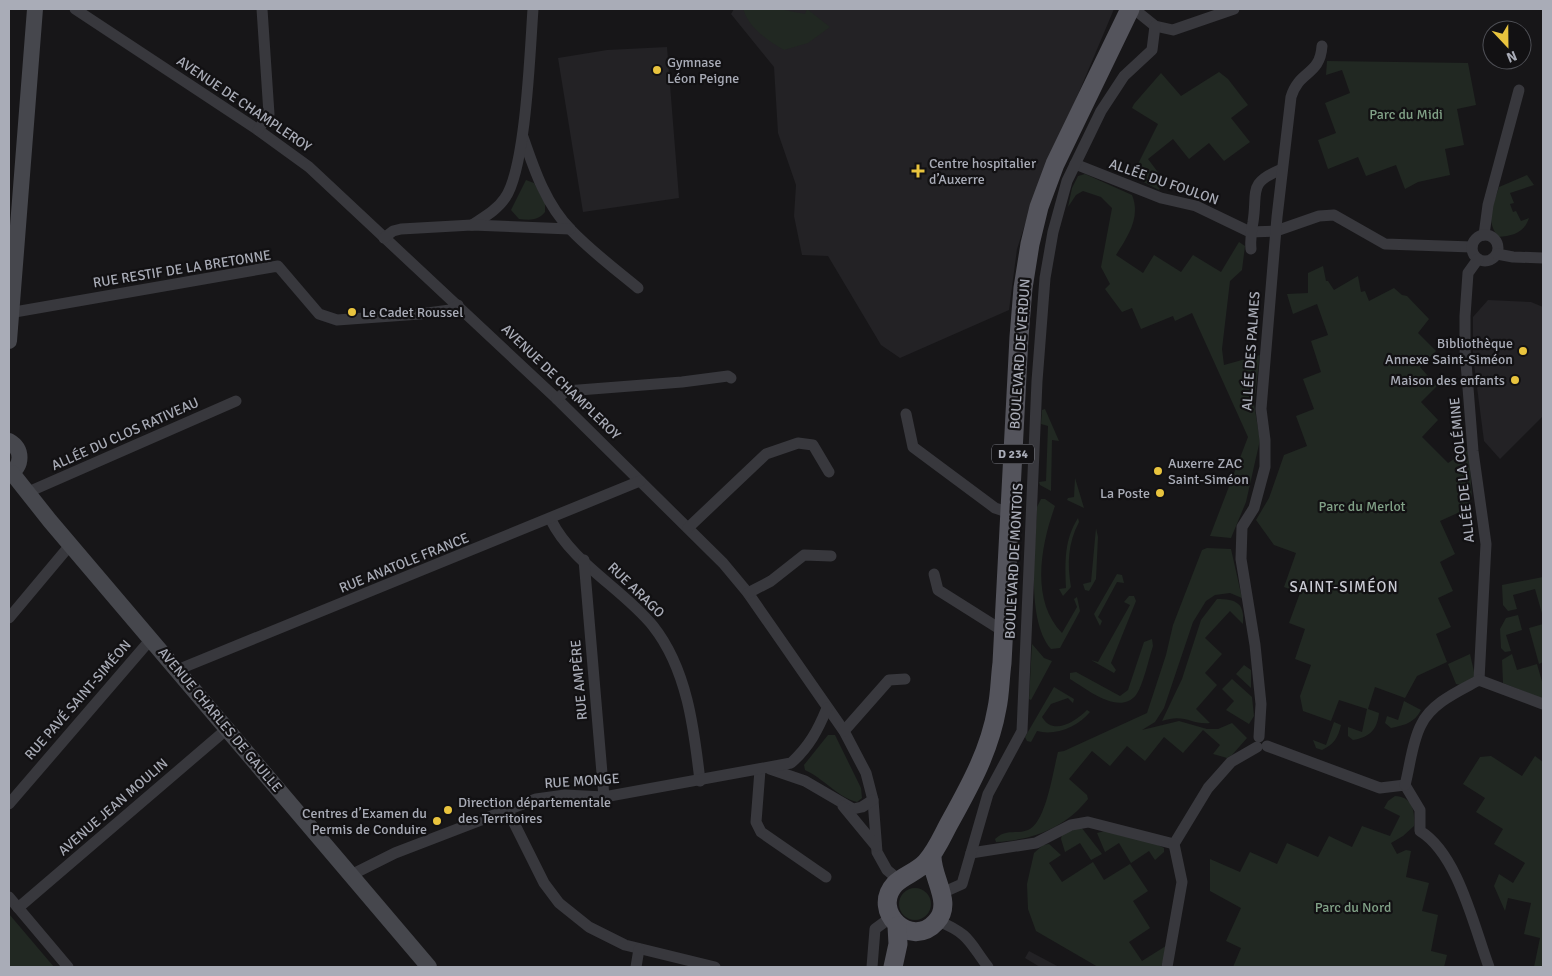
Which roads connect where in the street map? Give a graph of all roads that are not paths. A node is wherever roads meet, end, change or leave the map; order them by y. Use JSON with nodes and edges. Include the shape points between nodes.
{"nodes":[{"id":1,"x":35,"y":9,"type":"edge"},
{"id":2,"x":75,"y":9,"type":"edge"},
{"id":3,"x":262,"y":9,"type":"edge"},
{"id":4,"x":533,"y":9,"type":"edge"},
{"id":5,"x":1130,"y":9,"type":"edge"},
{"id":6,"x":1134,"y":9,"type":"edge"},
{"id":7,"x":1234,"y":9,"type":"edge"},
{"id":8,"x":1155,"y":26,"type":"junction"},
{"id":9,"x":1322,"y":46,"type":"dead end"},
{"id":10,"x":1520,"y":90,"type":"dead end"},
{"id":11,"x":258,"y":130,"type":"junction"},
{"id":12,"x":522,"y":133,"type":"junction"},
{"id":13,"x":1074,"y":164,"type":"junction"},
{"id":14,"x":1282,"y":169,"type":"junction"},
{"id":15,"x":472,"y":224,"type":"junction"},
{"id":16,"x":570,"y":229,"type":"junction"},
{"id":17,"x":1276,"y":231,"type":"junction"},
{"id":18,"x":1250,"y":232,"type":"junction"},
{"id":19,"x":1484,"y":235,"type":"junction"},
{"id":20,"x":384,"y":238,"type":"junction"},
{"id":21,"x":1472,"y":248,"type":"junction"},
{"id":22,"x":1251,"y":249,"type":"dead end"},
{"id":23,"x":1497,"y":254,"type":"junction"},
{"id":24,"x":1543,"y":258,"type":"edge"},
{"id":25,"x":1478,"y":259,"type":"junction"},
{"id":26,"x":638,"y":288,"type":"dead end"},
{"id":27,"x":458,"y":305,"type":"junction"},
{"id":28,"x":10,"y":313,"type":"edge"},
{"id":29,"x":9,"y":341,"type":"edge"},
{"id":30,"x":731,"y":378,"type":"dead end"},
{"id":31,"x":557,"y":399,"type":"junction"},
{"id":32,"x":236,"y":401,"type":"dead end"},
{"id":33,"x":906,"y":414,"type":"dead end"},
{"id":34,"x":9,"y":441,"type":"edge"},
{"id":35,"x":829,"y":472,"type":"dead end"},
{"id":36,"x":10,"y":473,"type":"edge"},
{"id":37,"x":640,"y":481,"type":"junction"},
{"id":38,"x":26,"y":494,"type":"junction"},
{"id":39,"x":1010,"y":513,"type":"junction"},
{"id":40,"x":551,"y":520,"type":"junction"},
{"id":41,"x":688,"y":528,"type":"junction"},
{"id":42,"x":71,"y":544,"type":"junction"},
{"id":43,"x":831,"y":556,"type":"dead end"},
{"id":44,"x":584,"y":560,"type":"junction"},
{"id":45,"x":934,"y":574,"type":"dead end"},
{"id":46,"x":748,"y":593,"type":"junction"},
{"id":47,"x":9,"y":618,"type":"edge"},
{"id":48,"x":1003,"y":631,"type":"junction"},
{"id":49,"x":151,"y":639,"type":"junction"},
{"id":50,"x":178,"y":670,"type":"junction"},
{"id":51,"x":905,"y":679,"type":"dead end"},
{"id":52,"x":1479,"y":680,"type":"junction"},
{"id":53,"x":1543,"y":704,"type":"edge"},
{"id":54,"x":826,"y":708,"type":"junction"},
{"id":55,"x":227,"y":729,"type":"junction"},
{"id":56,"x":844,"y":731,"type":"junction"},
{"id":57,"x":1261,"y":743,"type":"junction"},
{"id":58,"x":764,"y":770,"type":"junction"},
{"id":59,"x":700,"y":780,"type":"junction"},
{"id":60,"x":1406,"y":785,"type":"junction"},
{"id":61,"x":604,"y":797,"type":"junction"},
{"id":62,"x":873,"y":800,"type":"junction"},
{"id":63,"x":840,"y":802,"type":"junction"},
{"id":64,"x":9,"y":804,"type":"edge"},
{"id":65,"x":507,"y":809,"type":"junction"},
{"id":66,"x":1174,"y":844,"type":"junction"},
{"id":67,"x":876,"y":846,"type":"junction"},
{"id":68,"x":971,"y":853,"type":"junction"},
{"id":69,"x":932,"y":855,"type":"junction"},
{"id":70,"x":351,"y":875,"type":"junction"},
{"id":71,"x":826,"y":877,"type":"dead end"},
{"id":72,"x":903,"y":878,"type":"junction"},
{"id":73,"x":940,"y":889,"type":"junction"},
{"id":74,"x":9,"y":897,"type":"edge"},
{"id":75,"x":18,"y":908,"type":"junction"},
{"id":76,"x":938,"y":921,"type":"junction"},
{"id":77,"x":894,"y":922,"type":"junction"},
{"id":78,"x":916,"y":932,"type":"junction"},
{"id":79,"x":639,"y":949,"type":"junction"},
{"id":80,"x":895,"y":961,"type":"edge"},
{"id":81,"x":68,"y":967,"type":"edge"},
{"id":82,"x":429,"y":967,"type":"edge"},
{"id":83,"x":636,"y":967,"type":"edge"},
{"id":84,"x":715,"y":967,"type":"edge"},
{"id":85,"x":872,"y":967,"type":"edge"},
{"id":86,"x":988,"y":967,"type":"edge"},
{"id":87,"x":1167,"y":967,"type":"edge"},
{"id":88,"x":1489,"y":967,"type":"edge"}],
"edges":[{"from":1,"to":28,"type":"main road"},
{"from":2,"to":11,"type":"street","name":"AVENUE DE CHAMPLEROY"},
{"from":3,"to":11,"type":"street","via":[[269,110]]},
{"from":4,"to":12,"type":"street"},
{"from":5,"to":39,"type":"main road","name":"BOULEVARD DE VERDUN","number":"D 234","via":[[1055,164],[1030,244],[1019,336]]},
{"from":6,"to":8,"type":"street"},
{"from":7,"to":8,"type":"street","via":[[1173,30]]},
{"from":8,"to":13,"type":"street","name":"BOULEVARD DE MONTOIS","via":[[1152,50],[1111,93]]},
{"from":9,"to":14,"type":"street","name":"ALLÉE DES PALMES","via":[[1319,64],[1293,89]]},
{"from":10,"to":19,"type":"street","via":[[1488,205]]},
{"from":11,"to":20,"type":"street","name":"AVENUE DE CHAMPLEROY","via":[[309,167]]},
{"from":12,"to":15,"type":"street","via":[[519,155],[505,198],[490,214]]},
{"from":12,"to":16,"type":"street","via":[[537,177]]},
{"from":13,"to":18,"type":"street","name":"ALLÉE DU FOULON","via":[[1161,198],[1196,206]]},
{"from":13,"to":68,"type":"street","name":"BOULEVARD DE MONTOIS","via":[[1060,205],[1047,265],[1037,381],[1022,731],[988,794]]},
{"from":14,"to":17,"type":"street","name":"ALLÉE DES PALMES"},
{"from":14,"to":18,"type":"street","via":[[1259,183],[1254,194]]},
{"from":15,"to":16,"type":"street"},
{"from":15,"to":20,"type":"street","via":[[401,229]]},
{"from":16,"to":26,"type":"street"},
{"from":17,"to":18,"type":"street","name":"ALLÉE DU FOULON"},
{"from":17,"to":21,"type":"street","name":"ALLÉE DU FOULON","via":[[1319,216],[1334,215],[1385,244]]},
{"from":17,"to":57,"type":"street","name":"ALLÉE DES PALMES","via":[[1261,409],[1264,467],[1254,508],[1242,527],[1242,569],[1255,645]]},
{"from":18,"to":22,"type":"street"},
{"from":19,"to":21,"type":"street","via":[[1474,240]]},
{"from":19,"to":23,"type":"street","via":[[1492,236],[1497,242]]},
{"from":20,"to":27,"type":"street","name":"AVENUE DE CHAMPLEROY"},
{"from":21,"to":25,"type":"street"},
{"from":23,"to":24,"type":"street","via":[[1513,258]]},
{"from":23,"to":25,"type":"street","via":[[1490,260]]},
{"from":25,"to":52,"type":"street","name":"ALLÉE DE LA COLÉMINE","via":[[1466,281],[1466,350],[1473,451],[1486,544]]},
{"from":27,"to":28,"type":"street","name":"RUE RESTIF DE LA BRETONNE","via":[[450,310],[420,314],[337,320],[319,314],[278,266]]},
{"from":27,"to":31,"type":"street","name":"AVENUE DE CHAMPLEROY"},
{"from":28,"to":29,"type":"main road"},
{"from":30,"to":31,"type":"street","via":[[566,390]]},
{"from":31,"to":37,"type":"street","name":"AVENUE DE CHAMPLEROY"},
{"from":32,"to":38,"type":"street","name":"ALLÉE DU CLOS RATIVEAU"},
{"from":33,"to":39,"type":"street","via":[[913,448],[995,508]]},
{"from":34,"to":36,"type":"main road","via":[[17,447],[20,458],[16,469]]},
{"from":35,"to":41,"type":"street","via":[[813,445],[798,443],[766,454]]},
{"from":36,"to":38,"type":"main road","name":"AVENUE CHARLES DE GAULLE"},
{"from":37,"to":40,"type":"street","name":"RUE ANATOLE FRANCE"},
{"from":37,"to":41,"type":"street","name":"AVENUE DE CHAMPLEROY"},
{"from":38,"to":42,"type":"main road","name":"AVENUE CHARLES DE GAULLE"},
{"from":39,"to":48,"type":"main road","name":"BOULEVARD DE VERDUN","number":"D 234"},
{"from":40,"to":44,"type":"street","name":"RUE ARAGO","via":[[555,529]]},
{"from":40,"to":50,"type":"street","name":"RUE ANATOLE FRANCE"},
{"from":41,"to":46,"type":"street","name":"AVENUE DE CHAMPLEROY"},
{"from":42,"to":47,"type":"street"},
{"from":42,"to":49,"type":"main road","name":"AVENUE CHARLES DE GAULLE"},
{"from":43,"to":46,"type":"street","via":[[804,555],[771,581]]},
{"from":44,"to":59,"type":"street","name":"RUE ARAGO","via":[[653,626],[668,650],[683,685]]},
{"from":44,"to":61,"type":"street","name":"RUE AMPÈRE"},
{"from":45,"to":48,"type":"street","via":[[938,590]]},
{"from":46,"to":54,"type":"street","name":"AVENUE DE CHAMPLEROY"},
{"from":48,"to":69,"type":"main road","name":"BOULEVARD DE VERDUN","number":"D 234","via":[[997,708],[989,742],[976,775]]},
{"from":49,"to":50,"type":"main road","name":"AVENUE CHARLES DE GAULLE"},
{"from":49,"to":64,"type":"street","name":"RUE PAVÉ SAINT-SIMÉON"},
{"from":50,"to":55,"type":"main road","name":"AVENUE CHARLES DE GAULLE"},
{"from":51,"to":56,"type":"street","via":[[889,680]]},
{"from":52,"to":53,"type":"street"},
{"from":52,"to":60,"type":"street","via":[[1429,712],[1420,725]]},
{"from":54,"to":56,"type":"street","name":"AVENUE DE CHAMPLEROY"},
{"from":54,"to":58,"type":"street","name":"RUE MONGE","via":[[804,752],[791,763]]},
{"from":55,"to":70,"type":"main road","name":"AVENUE CHARLES DE GAULLE"},
{"from":55,"to":75,"type":"street","name":"AVENUE JEAN MOULIN"},
{"from":56,"to":62,"type":"street","name":"AVENUE DE CHAMPLEROY","via":[[866,773]]},
{"from":57,"to":60,"type":"street","via":[[1380,788]]},
{"from":57,"to":66,"type":"street","via":[[1231,762],[1208,788]]},
{"from":58,"to":59,"type":"street","name":"RUE MONGE"},
{"from":58,"to":63,"type":"street","name":"RUE MONGE","via":[[805,781]]},
{"from":58,"to":71,"type":"street","via":[[756,822],[761,832]]},
{"from":59,"to":61,"type":"street","name":"RUE MONGE"},
{"from":60,"to":88,"type":"street","via":[[1420,810],[1420,831],[1432,838],[1460,882]]},
{"from":61,"to":65,"type":"street","name":"RUE MONGE","via":[[565,795],[536,799]]},
{"from":62,"to":63,"type":"street","name":"RUE MONGE","via":[[854,809]]},
{"from":62,"to":67,"type":"street","name":"AVENUE DE CHAMPLEROY"},
{"from":63,"to":67,"type":"street","name":"RUE MONGE"},
{"from":65,"to":70,"type":"street","name":"RUE MONGE","via":[[395,853]]},
{"from":65,"to":79,"type":"street","via":[[544,884],[559,903],[589,927],[625,946]]},
{"from":66,"to":68,"type":"street","via":[[1079,822],[1036,843]]},
{"from":66,"to":87,"type":"street","via":[[1182,882]]},
{"from":67,"to":72,"type":"street","name":"AVENUE DE CHAMPLEROY","via":[[882,863]]},
{"from":68,"to":73,"type":"street","name":"BOULEVARD DE MONTOIS","via":[[962,884]]},
{"from":69,"to":72,"type":"main road","number":"D 234","via":[[915,872]]},
{"from":69,"to":73,"type":"main road","via":[[931,864]]},
{"from":70,"to":82,"type":"main road","name":"AVENUE CHARLES DE GAULLE"},
{"from":72,"to":73,"type":"main road","via":[[920,875],[929,878]]},
{"from":72,"to":77,"type":"main road","via":[[887,898],[887,908]]},
{"from":73,"to":76,"type":"main road","via":[[943,911]]},
{"from":74,"to":75,"type":"street"},
{"from":75,"to":81,"type":"street"},
{"from":76,"to":78,"type":"main road","via":[[931,928]]},
{"from":76,"to":86,"type":"street","via":[[969,938]]},
{"from":77,"to":78,"type":"main road"},
{"from":77,"to":80,"type":"main road"},
{"from":77,"to":85,"type":"street","via":[[875,928]]},
{"from":78,"to":80,"type":"main road"},
{"from":79,"to":83,"type":"street"},
{"from":79,"to":84,"type":"street"}]}
